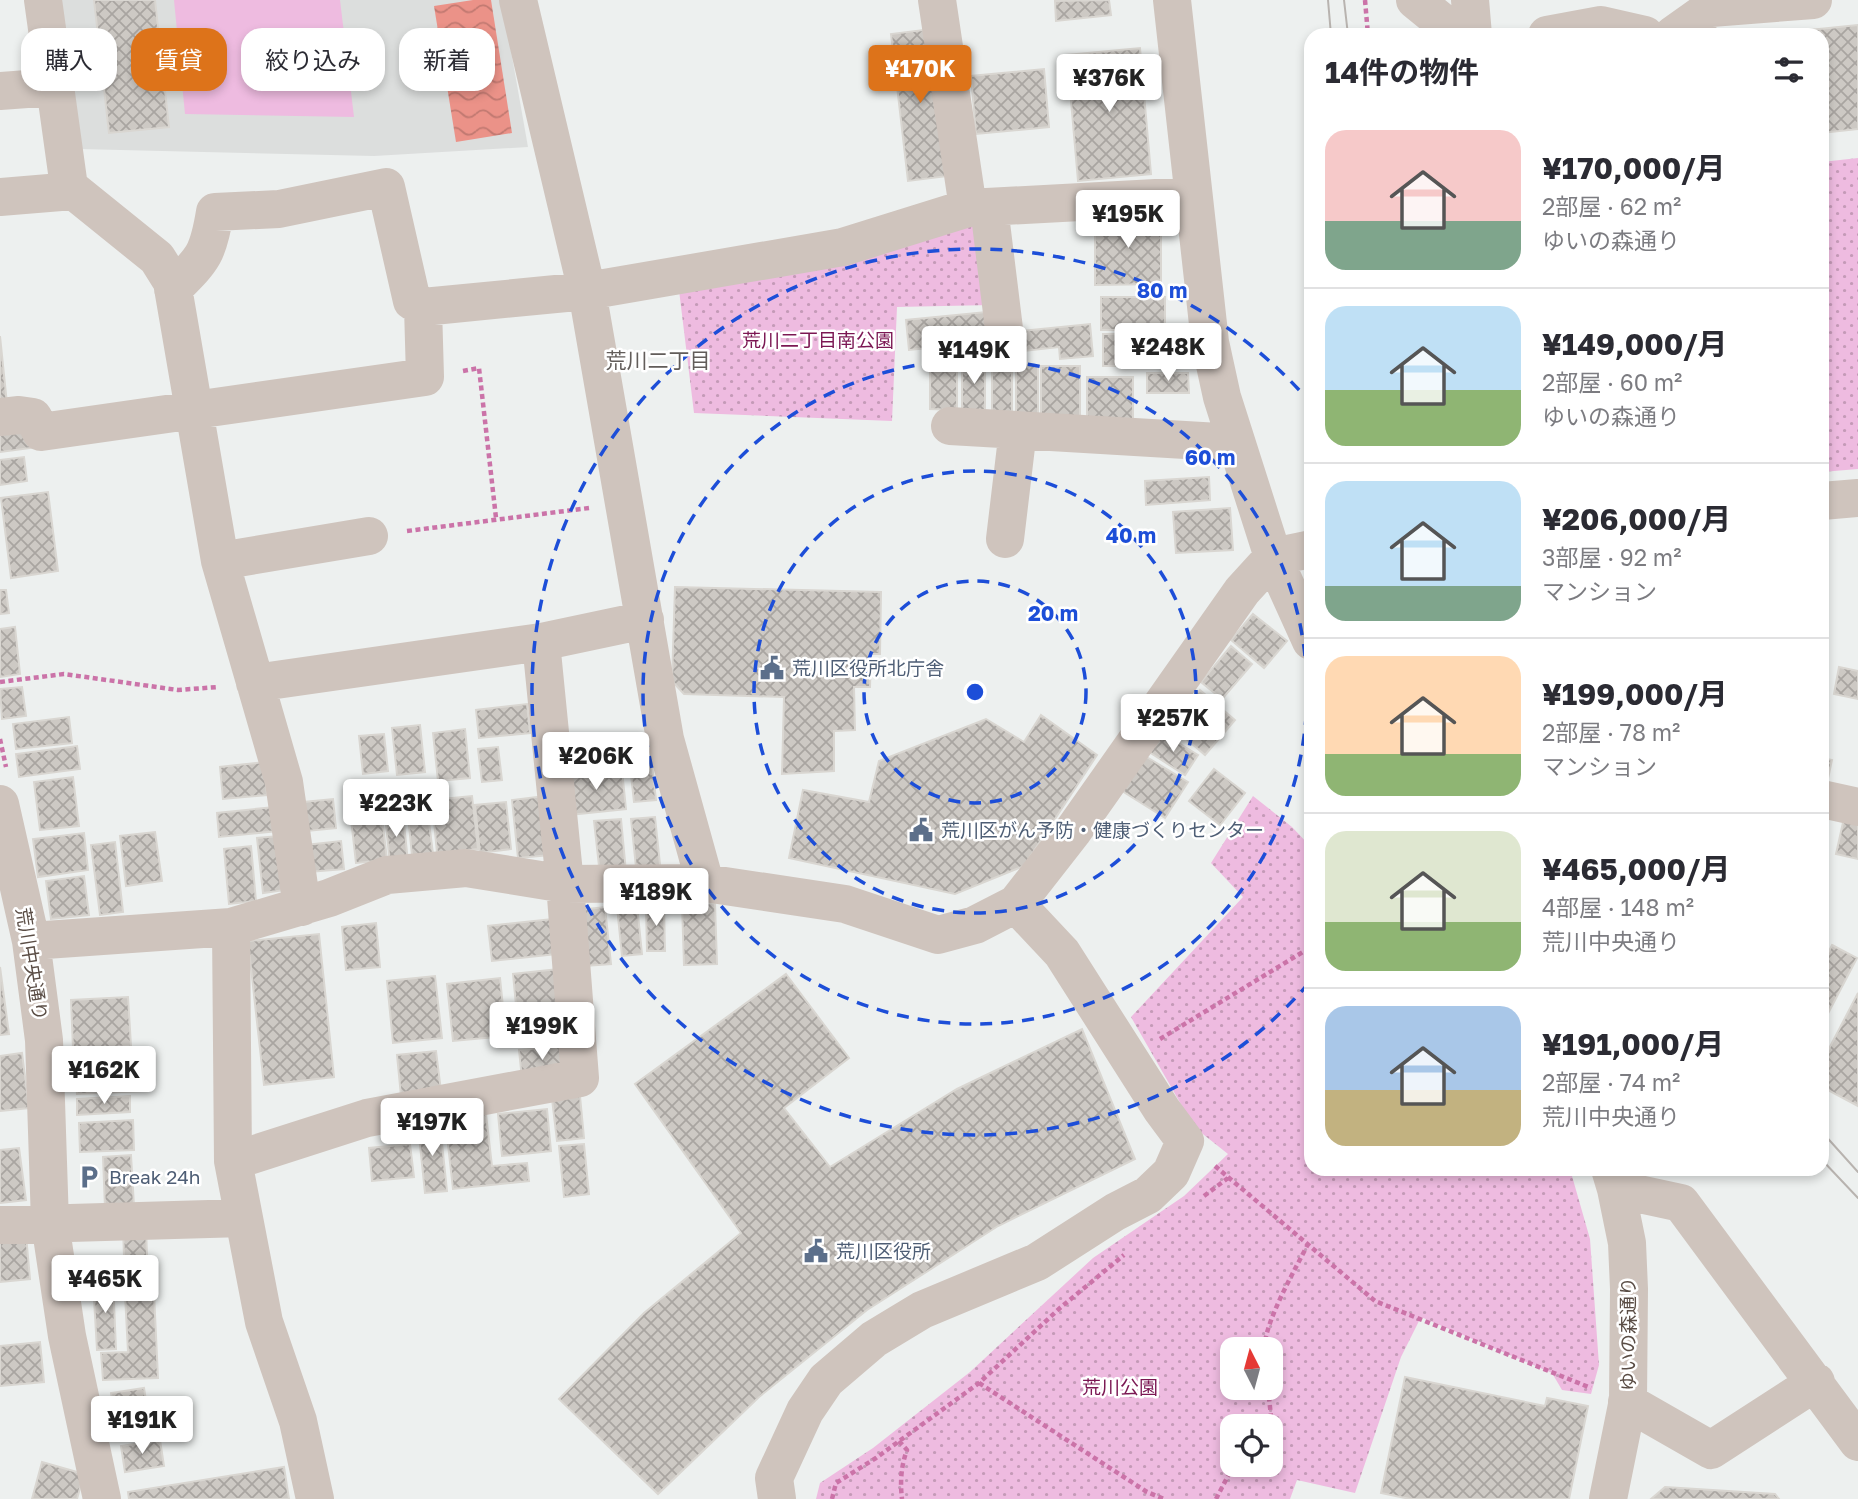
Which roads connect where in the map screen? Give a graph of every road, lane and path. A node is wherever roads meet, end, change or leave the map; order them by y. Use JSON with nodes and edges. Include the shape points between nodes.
{"nodes":[{"id":1,"x":43,"y":0,"type":"edge"},
{"id":2,"x":518,"y":0,"type":"edge"},
{"id":3,"x":937,"y":0,"type":"edge"},
{"id":4,"x":1172,"y":0,"type":"edge"},
{"id":5,"x":1365,"y":0,"type":"edge"},
{"id":6,"x":1415,"y":0,"type":"edge"},
{"id":7,"x":1470,"y":0,"type":"edge"},
{"id":8,"x":1813,"y":0,"type":"edge"},
{"id":9,"x":47,"y":28,"type":"edge"},
{"id":10,"x":1367,"y":28,"type":"edge"},
{"id":11,"x":1449,"y":28,"type":"edge"},
{"id":12,"x":1472,"y":28,"type":"edge"},
{"id":13,"x":1584,"y":28,"type":"edge"},
{"id":14,"x":1614,"y":28,"type":"edge"},
{"id":15,"x":1683,"y":28,"type":"edge"},
{"id":16,"x":21,"y":89,"type":"edge"},
{"id":17,"x":0,"y":91,"type":"edge"},
{"id":18,"x":55,"y":91,"type":"edge"},
{"id":19,"x":74,"y":191,"type":"junction"},
{"id":20,"x":1193,"y":196,"type":"junction"},
{"id":21,"x":0,"y":197,"type":"edge"},
{"id":22,"x":978,"y":207,"type":"junction"},
{"id":23,"x":173,"y":289,"type":"junction"},
{"id":24,"x":587,"y":291,"type":"junction"},
{"id":25,"x":423,"y":307,"type":"junction"},
{"id":26,"x":1005,"y":337,"type":"dead end"},
{"id":27,"x":425,"y":377,"type":"junction"},
{"id":28,"x":194,"y":410,"type":"junction"},
{"id":29,"x":0,"y":417,"type":"edge"},
{"id":30,"x":950,"y":426,"type":"dead end"},
{"id":31,"x":1018,"y":430,"type":"junction"},
{"id":32,"x":1236,"y":443,"type":"junction"},
{"id":33,"x":1858,"y":498,"type":"edge"},
{"id":34,"x":1829,"y":500,"type":"edge"},
{"id":35,"x":625,"y":504,"type":"junction"},
{"id":36,"x":496,"y":518,"type":"junction"},
{"id":37,"x":369,"y":536,"type":"joint"},
{"id":38,"x":1005,"y":538,"type":"dead end"},
{"id":39,"x":1304,"y":551,"type":"edge"},
{"id":40,"x":1273,"y":557,"type":"junction"},
{"id":41,"x":220,"y":561,"type":"junction"},
{"id":42,"x":645,"y":620,"type":"junction"},
{"id":43,"x":1304,"y":626,"type":"edge"},
{"id":44,"x":541,"y":642,"type":"junction"},
{"id":45,"x":0,"y":682,"type":"edge"},
{"id":46,"x":255,"y":683,"type":"junction"},
{"id":47,"x":1829,"y":801,"type":"edge"},
{"id":48,"x":0,"y":804,"type":"edge"},
{"id":49,"x":1858,"y":807,"type":"edge"},
{"id":50,"x":705,"y":883,"type":"junction"},
{"id":51,"x":565,"y":884,"type":"junction"},
{"id":52,"x":1016,"y":904,"type":"junction"},
{"id":53,"x":302,"y":906,"type":"junction"},
{"id":54,"x":231,"y":927,"type":"junction"},
{"id":55,"x":31,"y":941,"type":"junction"},
{"id":56,"x":1304,"y":951,"type":"edge"},
{"id":57,"x":1129,"y":1057,"type":"junction"},
{"id":58,"x":1185,"y":1141,"type":"junction"},
{"id":59,"x":233,"y":1161,"type":"junction"},
{"id":60,"x":1623,"y":1176,"type":"edge"},
{"id":61,"x":1228,"y":1178,"type":"junction"},
{"id":62,"x":1197,"y":1201,"type":"dead end"},
{"id":63,"x":244,"y":1218,"type":"junction"},
{"id":64,"x":50,"y":1223,"type":"junction"},
{"id":65,"x":0,"y":1225,"type":"edge"},
{"id":66,"x":1308,"y":1244,"type":"junction"},
{"id":67,"x":1125,"y":1254,"type":"dead end"},
{"id":68,"x":1266,"y":1337,"type":"edge"},
{"id":69,"x":979,"y":1382,"type":"junction"},
{"id":70,"x":1816,"y":1382,"type":"junction"},
{"id":71,"x":1627,"y":1402,"type":"junction"},
{"id":72,"x":899,"y":1441,"type":"junction"},
{"id":73,"x":1858,"y":1442,"type":"edge"},
{"id":74,"x":1227,"y":1477,"type":"edge"},
{"id":75,"x":1147,"y":1492,"type":"junction"},
{"id":76,"x":102,"y":1499,"type":"edge"},
{"id":77,"x":315,"y":1499,"type":"edge"},
{"id":78,"x":777,"y":1499,"type":"edge"},
{"id":79,"x":832,"y":1499,"type":"edge"},
{"id":80,"x":902,"y":1499,"type":"edge"},
{"id":81,"x":1146,"y":1499,"type":"edge"},
{"id":82,"x":1164,"y":1499,"type":"edge"},
{"id":83,"x":1216,"y":1499,"type":"edge"},
{"id":84,"x":1608,"y":1499,"type":"edge"}],
"edges":[{"from":1,"to":9,"type":"street"},
{"from":2,"to":24,"type":"street"},
{"from":3,"to":22,"type":"street"},
{"from":4,"to":20,"type":"street"},
{"from":5,"to":10,"type":"path"},
{"from":6,"to":11,"type":"street"},
{"from":7,"to":12,"type":"street"},
{"from":8,"to":15,"type":"street","via":[[1711,8]]},
{"from":13,"to":14,"type":"street"},
{"from":16,"to":17,"type":"street"},
{"from":18,"to":19,"type":"street","via":[[69,187]]},
{"from":19,"to":21,"type":"street"},
{"from":19,"to":23,"type":"street","via":[[157,258]]},
{"from":20,"to":22,"type":"street"},
{"from":20,"to":32,"type":"street","via":[[1210,342]]},
{"from":22,"to":24,"type":"street","via":[[843,247]]},
{"from":22,"to":26,"type":"street"},
{"from":23,"to":25,"type":"street","via":[[199,264],[210,241],[215,212],[279,209],[386,187],[412,301]]},
{"from":23,"to":28,"type":"street"},
{"from":24,"to":25,"type":"street"},
{"from":24,"to":35,"type":"street"},
{"from":25,"to":27,"type":"street"},
{"from":27,"to":28,"type":"street"},
{"from":27,"to":36,"type":"path","via":[[479,368]]},
{"from":28,"to":29,"type":"street","via":[[41,432],[33,417]]},
{"from":28,"to":41,"type":"street"},
{"from":30,"to":31,"type":"street"},
{"from":31,"to":32,"type":"street"},
{"from":31,"to":38,"type":"street"},
{"from":32,"to":40,"type":"street"},
{"from":33,"to":34,"type":"street"},
{"from":35,"to":36,"type":"path"},
{"from":35,"to":42,"type":"street"},
{"from":36,"to":37,"type":"path"},
{"from":37,"to":41,"type":"street"},
{"from":39,"to":40,"type":"street"},
{"from":40,"to":43,"type":"street"},
{"from":40,"to":52,"type":"street","via":[[1242,592]]},
{"from":41,"to":46,"type":"street"},
{"from":42,"to":44,"type":"street"},
{"from":42,"to":50,"type":"street","via":[[665,739]]},
{"from":44,"to":46,"type":"street"},
{"from":44,"to":51,"type":"street"},
{"from":45,"to":46,"type":"path","via":[[64,674],[178,690]]},
{"from":46,"to":53,"type":"street","via":[[284,782]]},
{"from":47,"to":49,"type":"street"},
{"from":48,"to":55,"type":"street","name":"荒川中央通り"},
{"from":50,"to":51,"type":"street"},
{"from":50,"to":52,"type":"street","via":[[845,904],[938,935],[975,925]]},
{"from":51,"to":53,"type":"street","via":[[466,868],[387,875]]},
{"from":51,"to":59,"type":"street","via":[[580,1078],[367,1118]]},
{"from":52,"to":57,"type":"street","via":[[1062,953]]},
{"from":53,"to":54,"type":"street"},
{"from":54,"to":55,"type":"street"},
{"from":54,"to":59,"type":"street"},
{"from":55,"to":64,"type":"street","name":"荒川中央通り","via":[[44,1041]]},
{"from":56,"to":57,"type":"path"},
{"from":57,"to":58,"type":"street"},
{"from":58,"to":61,"type":"path"},
{"from":58,"to":78,"type":"street","via":[[1171,1173],[1148,1195],[1037,1262],[922,1310],[874,1339],[826,1380],[804,1411],[774,1478]]},
{"from":59,"to":63,"type":"street"},
{"from":60,"to":70,"type":"street","via":[[1682,1203]]},
{"from":60,"to":71,"type":"street","name":"ゆいの森通り"},
{"from":61,"to":62,"type":"path"},
{"from":61,"to":66,"type":"path"},
{"from":63,"to":64,"type":"street"},
{"from":63,"to":77,"type":"street","via":[[264,1322],[298,1421]]},
{"from":64,"to":65,"type":"street"},
{"from":64,"to":76,"type":"street","name":"荒川中央通り","via":[[67,1336]]},
{"from":66,"to":68,"type":"path"},
{"from":66,"to":71,"type":"path","via":[[1375,1301]]},
{"from":67,"to":69,"type":"path"},
{"from":69,"to":72,"type":"path"},
{"from":69,"to":75,"type":"path"},
{"from":70,"to":71,"type":"street","via":[[1711,1450]]},
{"from":70,"to":73,"type":"street"},
{"from":71,"to":84,"type":"street","name":"ゆいの森通り"},
{"from":72,"to":79,"type":"path","via":[[836,1483]]},
{"from":72,"to":80,"type":"path","via":[[907,1450]]},
{"from":74,"to":83,"type":"path"},
{"from":75,"to":81,"type":"path"},
{"from":75,"to":82,"type":"path"}]}
